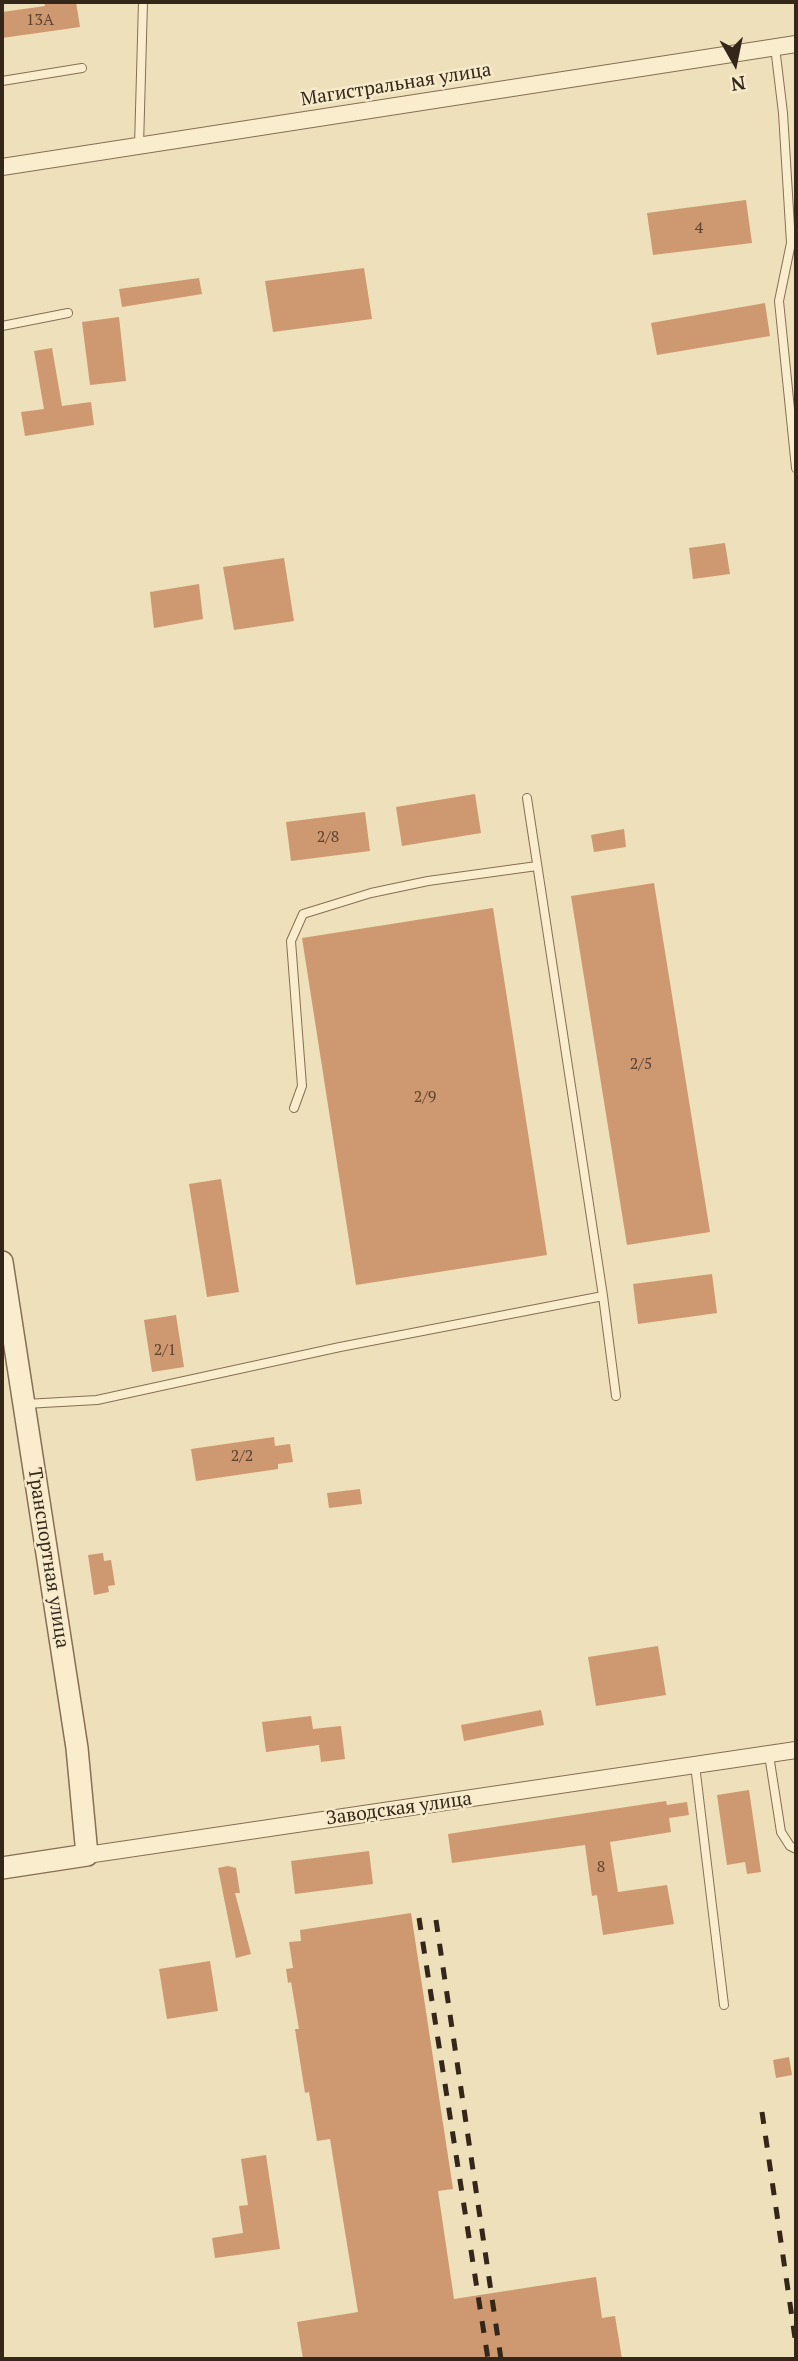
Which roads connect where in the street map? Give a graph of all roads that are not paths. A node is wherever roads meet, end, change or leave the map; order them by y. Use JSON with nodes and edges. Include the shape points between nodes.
{"nodes":[{"id":1,"x":143,"y":2,"type":"edge"},
{"id":2,"x":796,"y":44,"type":"edge"},
{"id":3,"x":775,"y":47,"type":"junction"},
{"id":4,"x":82,"y":68,"type":"dead end"},
{"id":5,"x":2,"y":81,"type":"edge"},
{"id":6,"x":139,"y":146,"type":"junction"},
{"id":7,"x":2,"y":167,"type":"edge"},
{"id":8,"x":793,"y":243,"type":"edge"},
{"id":9,"x":68,"y":313,"type":"dead end"},
{"id":10,"x":2,"y":326,"type":"edge"},
{"id":11,"x":796,"y":468,"type":"edge"},
{"id":12,"x":527,"y":798,"type":"dead end"},
{"id":13,"x":537,"y":866,"type":"junction"},
{"id":14,"x":294,"y":1108,"type":"dead end"},
{"id":15,"x":2,"y":1262,"type":"edge"},
{"id":16,"x":603,"y":1296,"type":"junction"},
{"id":17,"x":616,"y":1396,"type":"dead end"},
{"id":18,"x":25,"y":1404,"type":"junction"},
{"id":19,"x":796,"y":1750,"type":"edge"},
{"id":20,"x":769,"y":1755,"type":"junction"},
{"id":21,"x":695,"y":1765,"type":"junction"},
{"id":22,"x":796,"y":1849,"type":"edge"},
{"id":23,"x":87,"y":1855,"type":"junction"},
{"id":24,"x":2,"y":1868,"type":"edge"},
{"id":25,"x":724,"y":2005,"type":"dead end"}],
"edges":[{"from":1,"to":6,"type":"lane"},
{"from":2,"to":3,"type":"street","name":"Магистральная улица"},
{"from":3,"to":6,"type":"street","name":"Магистральная улица"},
{"from":3,"to":8,"type":"lane"},
{"from":4,"to":5,"type":"lane"},
{"from":6,"to":7,"type":"street","name":"Магистральная улица"},
{"from":8,"to":11,"type":"lane","via":[[779,301]]},
{"from":9,"to":10,"type":"lane"},
{"from":12,"to":13,"type":"lane"},
{"from":13,"to":14,"type":"lane","via":[[405,886],[303,914],[291,942],[302,1086]]},
{"from":13,"to":16,"type":"lane"},
{"from":15,"to":18,"type":"street","name":"Транспортная улица"},
{"from":16,"to":17,"type":"lane"},
{"from":16,"to":18,"type":"lane","via":[[97,1400]]},
{"from":18,"to":23,"type":"street","name":"Транспортная улица","via":[[77,1748]]},
{"from":19,"to":20,"type":"street","name":"Заводская улица"},
{"from":20,"to":21,"type":"street","name":"Заводская улица"},
{"from":20,"to":22,"type":"lane","via":[[780,1832]]},
{"from":21,"to":23,"type":"street","name":"Заводская улица"},
{"from":21,"to":25,"type":"lane"},
{"from":23,"to":24,"type":"street","name":"Заводская улица"}]}
